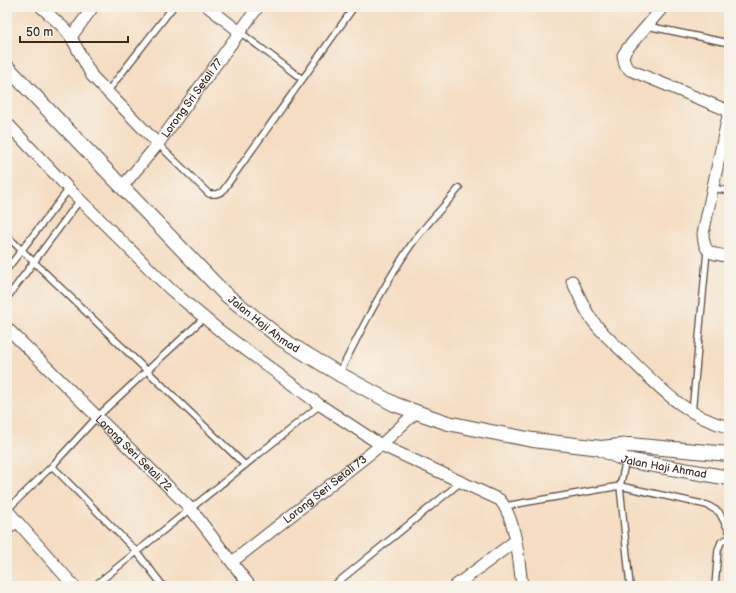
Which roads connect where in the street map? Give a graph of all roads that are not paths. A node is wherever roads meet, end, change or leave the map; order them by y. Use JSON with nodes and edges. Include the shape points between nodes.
{"nodes":[{"id":1,"x":41,"y":7,"type":"edge"},
{"id":2,"x":93,"y":7,"type":"edge"},
{"id":3,"x":173,"y":7,"type":"edge"},
{"id":4,"x":208,"y":7,"type":"edge"},
{"id":5,"x":258,"y":7,"type":"edge"},
{"id":6,"x":354,"y":7,"type":"edge"},
{"id":7,"x":663,"y":7,"type":"edge"},
{"id":8,"x":647,"y":26,"type":"junction"},
{"id":9,"x":240,"y":32,"type":"junction"},
{"id":10,"x":71,"y":37,"type":"junction"},
{"id":11,"x":729,"y":43,"type":"edge"},
{"id":12,"x":7,"y":66,"type":"edge"},
{"id":13,"x":302,"y":79,"type":"junction"},
{"id":14,"x":106,"y":92,"type":"junction"},
{"id":15,"x":729,"y":111,"type":"edge"},
{"id":16,"x":7,"y":123,"type":"edge"},
{"id":17,"x":158,"y":144,"type":"junction"},
{"id":18,"x":122,"y":187,"type":"junction"},
{"id":19,"x":459,"y":188,"type":"dead end"},
{"id":20,"x":713,"y":188,"type":"junction"},
{"id":21,"x":69,"y":189,"type":"junction"},
{"id":22,"x":729,"y":191,"type":"edge"},
{"id":23,"x":80,"y":200,"type":"junction"},
{"id":24,"x":7,"y":236,"type":"edge"},
{"id":25,"x":22,"y":250,"type":"junction"},
{"id":26,"x":707,"y":251,"type":"junction"},
{"id":27,"x":729,"y":256,"type":"edge"},
{"id":28,"x":34,"y":261,"type":"junction"},
{"id":29,"x":7,"y":269,"type":"edge"},
{"id":30,"x":572,"y":281,"type":"dead end"},
{"id":31,"x":7,"y":298,"type":"edge"},
{"id":32,"x":204,"y":318,"type":"junction"},
{"id":33,"x":7,"y":328,"type":"edge"},
{"id":34,"x":147,"y":371,"type":"junction"},
{"id":35,"x":339,"y":374,"type":"junction"},
{"id":36,"x":320,"y":405,"type":"junction"},
{"id":37,"x":416,"y":412,"type":"junction"},
{"id":38,"x":692,"y":413,"type":"junction"},
{"id":39,"x":97,"y":417,"type":"junction"},
{"id":40,"x":729,"y":427,"type":"edge"},
{"id":41,"x":381,"y":445,"type":"junction"},
{"id":42,"x":629,"y":445,"type":"junction"},
{"id":43,"x":601,"y":448,"type":"junction"},
{"id":44,"x":729,"y":454,"type":"edge"},
{"id":45,"x":626,"y":460,"type":"junction"},
{"id":46,"x":245,"y":465,"type":"junction"},
{"id":47,"x":52,"y":466,"type":"junction"},
{"id":48,"x":729,"y":478,"type":"edge"},
{"id":49,"x":462,"y":482,"type":"junction"},
{"id":50,"x":620,"y":486,"type":"junction"},
{"id":51,"x":505,"y":506,"type":"junction"},
{"id":52,"x":191,"y":509,"type":"junction"},
{"id":53,"x":7,"y":510,"type":"edge"},
{"id":54,"x":19,"y":524,"type":"junction"},
{"id":55,"x":729,"y":531,"type":"edge"},
{"id":56,"x":7,"y":532,"type":"edge"},
{"id":57,"x":729,"y":538,"type":"edge"},
{"id":58,"x":515,"y":541,"type":"junction"},
{"id":59,"x":137,"y":552,"type":"junction"},
{"id":60,"x":232,"y":562,"type":"junction"},
{"id":61,"x":72,"y":585,"type":"edge"},
{"id":62,"x":94,"y":586,"type":"edge"},
{"id":63,"x":163,"y":586,"type":"edge"},
{"id":64,"x":250,"y":586,"type":"edge"},
{"id":65,"x":333,"y":586,"type":"edge"},
{"id":66,"x":455,"y":586,"type":"edge"},
{"id":67,"x":522,"y":586,"type":"edge"},
{"id":68,"x":630,"y":586,"type":"edge"},
{"id":69,"x":715,"y":586,"type":"edge"}],
"edges":[{"from":1,"to":10,"type":"street"},
{"from":2,"to":10,"type":"street"},
{"from":3,"to":14,"type":"lane"},
{"from":4,"to":9,"type":"street"},
{"from":5,"to":9,"type":"street","name":"Lorong Sri Setali 77"},
{"from":6,"to":13,"type":"lane"},
{"from":7,"to":8,"type":"street"},
{"from":8,"to":11,"type":"lane"},
{"from":8,"to":15,"type":"street","via":[[623,55],[625,65],[630,70]]},
{"from":9,"to":13,"type":"lane"},
{"from":9,"to":17,"type":"street","name":"Lorong Sri Setali 77"},
{"from":10,"to":14,"type":"street","via":[[92,76]]},
{"from":12,"to":18,"type":"street","name":"Jalan Haji Ahmad"},
{"from":13,"to":17,"type":"lane","via":[[222,192],[209,194]]},
{"from":14,"to":17,"type":"street"},
{"from":15,"to":20,"type":"street"},
{"from":16,"to":21,"type":"street"},
{"from":17,"to":18,"type":"street","name":"Lorong Sri Setali 77"},
{"from":18,"to":35,"type":"street","name":"Jalan Haji Ahmad","via":[[224,293],[283,340]]},
{"from":19,"to":35,"type":"lane","via":[[422,230],[387,282]]},
{"from":20,"to":22,"type":"lane"},
{"from":20,"to":26,"type":"street","via":[[703,234]]},
{"from":21,"to":23,"type":"street"},
{"from":21,"to":25,"type":"lane"},
{"from":23,"to":28,"type":"lane"},
{"from":23,"to":32,"type":"street","via":[[170,289]]},
{"from":24,"to":25,"type":"lane"},
{"from":25,"to":28,"type":"lane"},
{"from":25,"to":29,"type":"lane"},
{"from":26,"to":27,"type":"street"},
{"from":26,"to":38,"type":"lane"},
{"from":28,"to":31,"type":"lane"},
{"from":28,"to":34,"type":"lane"},
{"from":30,"to":38,"type":"street","via":[[589,316],[600,330],[678,404]]},
{"from":32,"to":34,"type":"lane"},
{"from":32,"to":36,"type":"street"},
{"from":33,"to":39,"type":"street","name":"Lorong Seri Setali 72"},
{"from":34,"to":39,"type":"lane"},
{"from":34,"to":46,"type":"lane"},
{"from":35,"to":37,"type":"street","name":"Jalan Haji Ahmad","via":[[394,404]]},
{"from":36,"to":41,"type":"street"},
{"from":36,"to":46,"type":"lane"},
{"from":37,"to":41,"type":"street","name":"Lorong Seri Setali 73"},
{"from":37,"to":43,"type":"street","name":"Jalan Haji Ahmad","via":[[448,423],[533,440]]},
{"from":38,"to":40,"type":"street"},
{"from":39,"to":47,"type":"lane"},
{"from":39,"to":52,"type":"street","name":"Lorong Seri Setali 72"},
{"from":41,"to":49,"type":"street"},
{"from":41,"to":60,"type":"street","name":"Lorong Seri Setali 73"},
{"from":42,"to":43,"type":"street","name":"Jalan Haji Ahmad"},
{"from":42,"to":44,"type":"street","name":"Jalan Haji Ahmad"},
{"from":42,"to":45,"type":"lane"},
{"from":43,"to":45,"type":"street","name":"Jalan Haji Ahmad"},
{"from":45,"to":48,"type":"street","name":"Jalan Haji Ahmad"},
{"from":45,"to":50,"type":"lane"},
{"from":46,"to":52,"type":"lane"},
{"from":47,"to":53,"type":"lane"},
{"from":47,"to":59,"type":"lane"},
{"from":49,"to":51,"type":"street","via":[[500,500]]},
{"from":49,"to":65,"type":"lane"},
{"from":50,"to":51,"type":"lane"},
{"from":50,"to":55,"type":"lane","via":[[707,505],[719,512]]},
{"from":50,"to":68,"type":"lane"},
{"from":51,"to":58,"type":"street","via":[[511,519]]},
{"from":52,"to":59,"type":"lane"},
{"from":52,"to":60,"type":"street","name":"Lorong Seri Setali 72"},
{"from":53,"to":54,"type":"street"},
{"from":54,"to":56,"type":"lane"},
{"from":54,"to":61,"type":"street"},
{"from":57,"to":69,"type":"lane","via":[[721,542],[718,550]]},
{"from":58,"to":66,"type":"street"},
{"from":58,"to":67,"type":"street"},
{"from":59,"to":62,"type":"lane"},
{"from":59,"to":63,"type":"lane"},
{"from":60,"to":64,"type":"street","name":"Lorong Seri Setali 72"}]}
